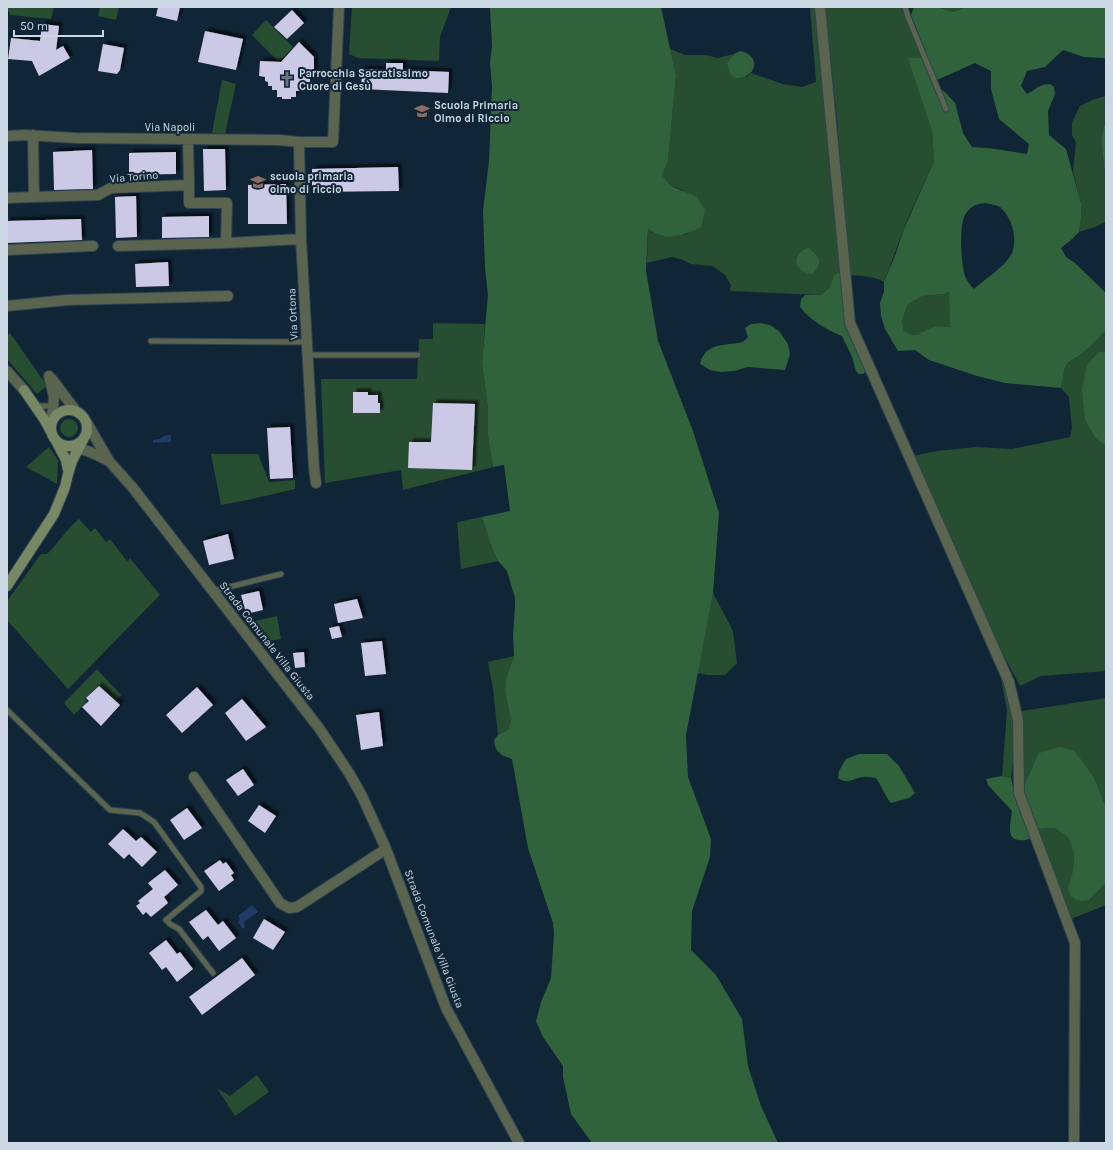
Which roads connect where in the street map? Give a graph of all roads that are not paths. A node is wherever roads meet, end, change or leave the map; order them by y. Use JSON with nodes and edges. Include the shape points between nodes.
{"nodes":[{"id":1,"x":339,"y":7,"type":"edge"},
{"id":2,"x":820,"y":7,"type":"edge"},
{"id":3,"x":905,"y":7,"type":"edge"},
{"id":4,"x":946,"y":109,"type":"dead end"},
{"id":5,"x":33,"y":135,"type":"junction"},
{"id":6,"x":7,"y":136,"type":"edge"},
{"id":7,"x":188,"y":139,"type":"junction"},
{"id":8,"x":299,"y":142,"type":"junction"},
{"id":9,"x":189,"y":185,"type":"junction"},
{"id":10,"x":34,"y":197,"type":"junction"},
{"id":11,"x":7,"y":198,"type":"edge"},
{"id":12,"x":301,"y":239,"type":"junction"},
{"id":13,"x":226,"y":243,"type":"junction"},
{"id":14,"x":94,"y":246,"type":"dead end"},
{"id":15,"x":118,"y":246,"type":"dead end"},
{"id":16,"x":7,"y":250,"type":"edge"},
{"id":17,"x":228,"y":296,"type":"dead end"},
{"id":18,"x":7,"y":306,"type":"edge"},
{"id":19,"x":151,"y":342,"type":"dead end"},
{"id":20,"x":307,"y":342,"type":"junction"},
{"id":21,"x":308,"y":355,"type":"junction"},
{"id":22,"x":418,"y":355,"type":"dead end"},
{"id":23,"x":7,"y":371,"type":"edge"},
{"id":24,"x":35,"y":406,"type":"junction"},
{"id":25,"x":47,"y":406,"type":"dead end"},
{"id":26,"x":76,"y":411,"type":"junction"},
{"id":27,"x":87,"y":423,"type":"junction"},
{"id":28,"x":52,"y":432,"type":"junction"},
{"id":29,"x":85,"y":436,"type":"junction"},
{"id":30,"x":68,"y":446,"type":"junction"},
{"id":31,"x":79,"y":447,"type":"junction"},
{"id":32,"x":109,"y":461,"type":"junction"},
{"id":33,"x":68,"y":474,"type":"junction"},
{"id":34,"x":316,"y":483,"type":"dead end"},
{"id":35,"x":281,"y":574,"type":"dead end"},
{"id":36,"x":7,"y":586,"type":"edge"},
{"id":37,"x":212,"y":591,"type":"junction"},
{"id":38,"x":7,"y":710,"type":"edge"},
{"id":39,"x":194,"y":776,"type":"dead end"},
{"id":40,"x":386,"y":849,"type":"junction"},
{"id":41,"x":213,"y":973,"type":"dead end"},
{"id":42,"x":519,"y":1143,"type":"edge"},
{"id":43,"x":1074,"y":1143,"type":"edge"}],
"edges":[{"from":1,"to":8,"type":"street","name":"Via Napoli","via":[[333,142]]},
{"from":2,"to":43,"type":"street","via":[[850,323],[1009,682],[1018,720],[1019,793],[1075,943]]},
{"from":3,"to":4,"type":"lane"},
{"from":5,"to":6,"type":"street","name":"Via Napoli"},
{"from":5,"to":7,"type":"street","name":"Via Napoli"},
{"from":5,"to":10,"type":"street"},
{"from":7,"to":8,"type":"street","name":"Via Napoli"},
{"from":7,"to":9,"type":"street"},
{"from":8,"to":12,"type":"street","name":"Via Ortona"},
{"from":9,"to":10,"type":"street","name":"Via Torino","via":[[111,188],[98,195]]},
{"from":9,"to":13,"type":"street","via":[[189,203],[226,203]]},
{"from":10,"to":11,"type":"street","name":"Via Torino"},
{"from":12,"to":13,"type":"street"},
{"from":12,"to":20,"type":"street","name":"Via Ortona"},
{"from":13,"to":15,"type":"street"},
{"from":14,"to":16,"type":"street"},
{"from":17,"to":18,"type":"street","via":[[67,300]]},
{"from":19,"to":20,"type":"lane"},
{"from":20,"to":21,"type":"street","name":"Via Ortona"},
{"from":21,"to":22,"type":"lane"},
{"from":21,"to":34,"type":"street","name":"Via Ortona"},
{"from":23,"to":24,"type":"street"},
{"from":24,"to":25,"type":"lane"},
{"from":24,"to":28,"type":"street"},
{"from":26,"to":27,"type":"street"},
{"from":26,"to":28,"type":"street","via":[[60,412],[53,420]]},
{"from":26,"to":28,"type":"street","via":[[49,376],[54,397]]},
{"from":27,"to":29,"type":"street"},
{"from":27,"to":32,"type":"street"},
{"from":28,"to":30,"type":"street","via":[[58,442]]},
{"from":28,"to":33,"type":"street","via":[[66,460]]},
{"from":29,"to":30,"type":"street","via":[[78,444]]},
{"from":29,"to":31,"type":"street"},
{"from":30,"to":31,"type":"street"},
{"from":31,"to":32,"type":"street"},
{"from":31,"to":33,"type":"street"},
{"from":32,"to":37,"type":"street","name":"Strada Comunale Villa Giusta","via":[[133,488]]},
{"from":33,"to":36,"type":"street","via":[[54,514]]},
{"from":35,"to":37,"type":"lane"},
{"from":37,"to":40,"type":"street","name":"Strada Comunale Villa Giusta","via":[[319,728],[344,765],[362,796]]},
{"from":38,"to":41,"type":"lane","via":[[110,810],[140,813],[154,822],[201,887],[201,891],[166,920],[179,929]]},
{"from":39,"to":40,"type":"street","via":[[280,903],[289,908],[297,907]]},
{"from":40,"to":42,"type":"street","name":"Strada Comunale Villa Giusta","via":[[446,1008]]}]}
